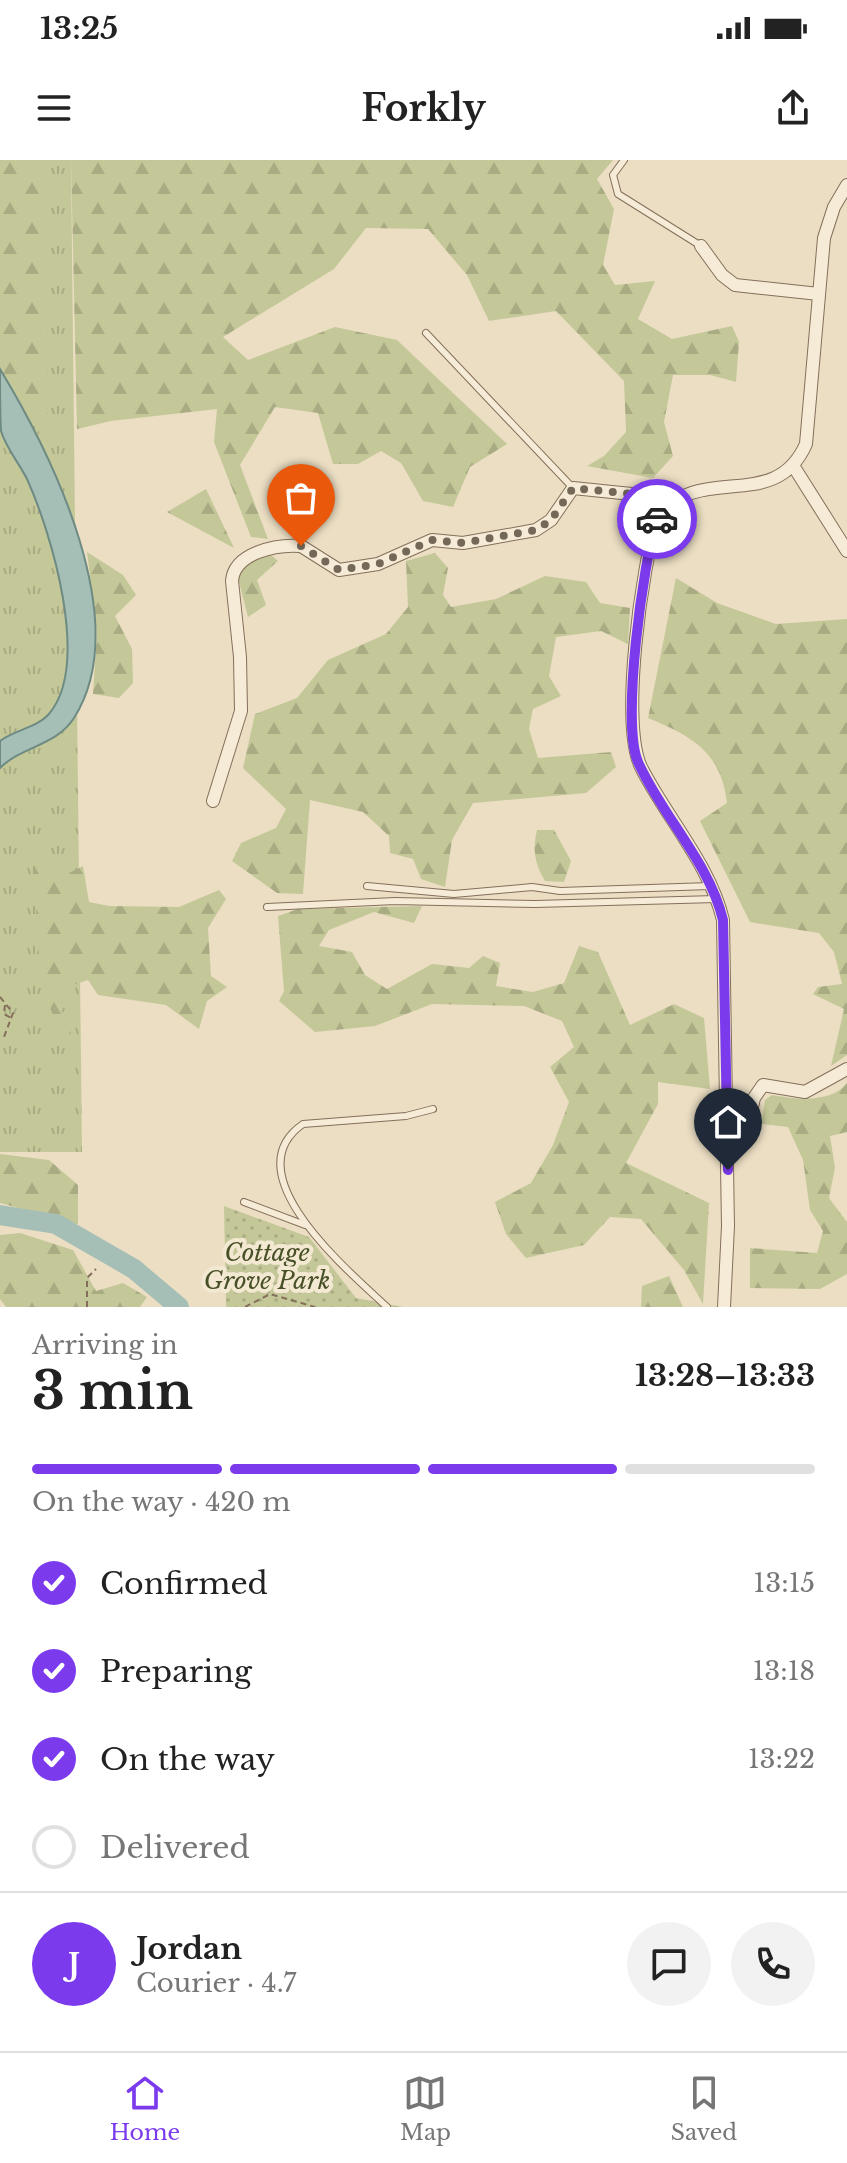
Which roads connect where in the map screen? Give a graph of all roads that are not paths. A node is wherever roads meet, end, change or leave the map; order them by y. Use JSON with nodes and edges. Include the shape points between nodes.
{"nodes":[{"id":1,"x":624,"y":160,"type":"edge"},
{"id":2,"x":847,"y":185,"type":"edge"},
{"id":3,"x":701,"y":246,"type":"joint"},
{"id":4,"x":819,"y":294,"type":"junction"},
{"id":5,"x":426,"y":333,"type":"dead end"},
{"id":6,"x":794,"y":467,"type":"junction"},
{"id":7,"x":573,"y":488,"type":"junction"},
{"id":8,"x":668,"y":504,"type":"junction"},
{"id":9,"x":847,"y":551,"type":"edge"},
{"id":10,"x":213,"y":801,"type":"dead end"},
{"id":11,"x":367,"y":886,"type":"dead end"},
{"id":12,"x":714,"y":892,"type":"junction"},
{"id":13,"x":267,"y":907,"type":"dead end"},
{"id":14,"x":847,"y":1069,"type":"edge"},
{"id":15,"x":433,"y":1109,"type":"dead end"},
{"id":16,"x":727,"y":1122,"type":"junction"},
{"id":17,"x":244,"y":1202,"type":"dead end"},
{"id":18,"x":305,"y":1225,"type":"junction"},
{"id":19,"x":387,"y":1307,"type":"edge"},
{"id":20,"x":724,"y":1307,"type":"edge"}],
"edges":[{"from":1,"to":3,"type":"lane","via":[[613,175],[618,194]]},
{"from":2,"to":4,"type":"street","via":[[824,238]]},
{"from":3,"to":4,"type":"street","via":[[735,285]]},
{"from":4,"to":6,"type":"street","via":[[807,436]]},
{"from":5,"to":7,"type":"lane"},
{"from":6,"to":8,"type":"street","via":[[776,479],[693,490]]},
{"from":6,"to":9,"type":"street"},
{"from":7,"to":8,"type":"street","via":[[651,496]]},
{"from":7,"to":10,"type":"street","via":[[551,520],[513,537],[463,543],[432,540],[378,564],[339,570],[301,546],[241,560],[232,581],[241,711]]},
{"from":8,"to":12,"type":"street","via":[[658,516],[652,543],[631,692],[631,733],[643,771]]},
{"from":11,"to":12,"type":"lane","via":[[454,894],[532,887]]},
{"from":12,"to":13,"type":"lane","via":[[535,904],[395,901]]},
{"from":12,"to":16,"type":"street","via":[[725,938]]},
{"from":14,"to":16,"type":"street","via":[[805,1092],[763,1085],[749,1121]]},
{"from":15,"to":18,"type":"lane","via":[[303,1124],[294,1130],[283,1151],[285,1193]]},
{"from":16,"to":20,"type":"street"},
{"from":17,"to":18,"type":"lane"},
{"from":18,"to":19,"type":"lane"}]}
